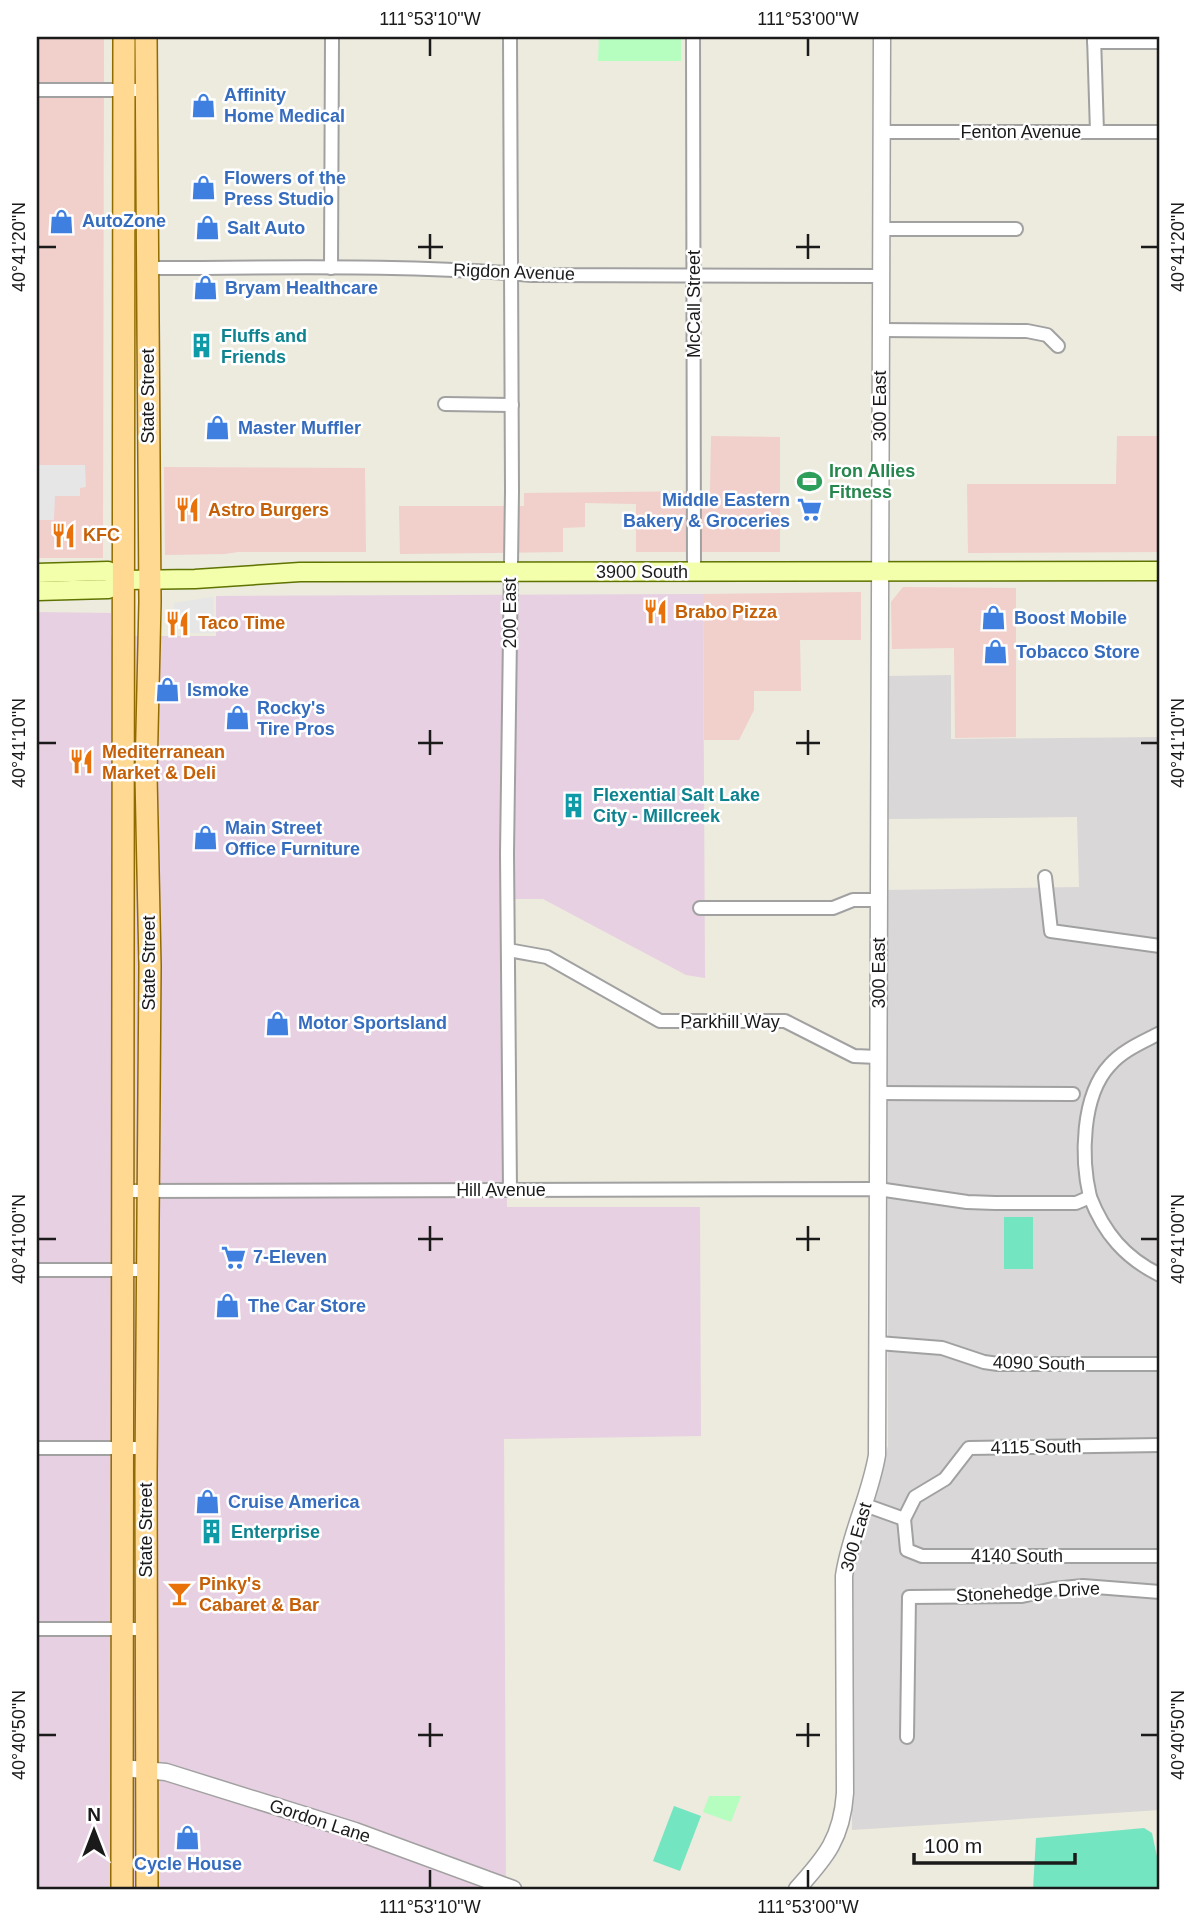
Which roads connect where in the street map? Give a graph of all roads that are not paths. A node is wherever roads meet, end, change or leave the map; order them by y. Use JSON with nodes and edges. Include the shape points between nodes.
{"nodes":[{"id":1,"x":124,"y":37,"type":"edge"},
{"id":2,"x":146,"y":37,"type":"edge"},
{"id":3,"x":331,"y":37,"type":"edge"},
{"id":4,"x":510,"y":37,"type":"edge"},
{"id":5,"x":693,"y":37,"type":"edge"},
{"id":6,"x":882,"y":37,"type":"edge"},
{"id":7,"x":1094,"y":39,"type":"edge"},
{"id":8,"x":1160,"y":42,"type":"edge"},
{"id":9,"x":37,"y":90,"type":"edge"},
{"id":10,"x":135,"y":90,"type":"junction"},
{"id":11,"x":881,"y":132,"type":"junction"},
{"id":12,"x":1097,"y":132,"type":"junction"},
{"id":13,"x":1160,"y":132,"type":"edge"},
{"id":14,"x":881,"y":229,"type":"junction"},
{"id":15,"x":1016,"y":229,"type":"dead end"},
{"id":16,"x":148,"y":268,"type":"junction"},
{"id":17,"x":331,"y":268,"type":"junction"},
{"id":18,"x":511,"y":273,"type":"junction"},
{"id":19,"x":694,"y":274,"type":"junction"},
{"id":20,"x":881,"y":276,"type":"junction"},
{"id":21,"x":880,"y":330,"type":"junction"},
{"id":22,"x":1058,"y":346,"type":"dead end"},
{"id":23,"x":445,"y":404,"type":"dead end"},
{"id":24,"x":512,"y":405,"type":"junction"},
{"id":25,"x":1160,"y":571,"type":"edge"},
{"id":26,"x":510,"y":572,"type":"junction"},
{"id":27,"x":694,"y":572,"type":"junction"},
{"id":28,"x":879,"y":572,"type":"junction"},
{"id":29,"x":37,"y":573,"type":"edge"},
{"id":30,"x":125,"y":580,"type":"junction"},
{"id":31,"x":150,"y":580,"type":"junction"},
{"id":32,"x":37,"y":591,"type":"edge"},
{"id":33,"x":1045,"y":877,"type":"dead end"},
{"id":34,"x":878,"y":900,"type":"junction"},
{"id":35,"x":700,"y":908,"type":"dead end"},
{"id":36,"x":1160,"y":946,"type":"edge"},
{"id":37,"x":508,"y":950,"type":"junction"},
{"id":38,"x":1160,"y":1033,"type":"edge"},
{"id":39,"x":878,"y":1057,"type":"junction"},
{"id":40,"x":878,"y":1093,"type":"junction"},
{"id":41,"x":1073,"y":1094,"type":"dead end"},
{"id":42,"x":878,"y":1189,"type":"junction"},
{"id":43,"x":510,"y":1190,"type":"junction"},
{"id":44,"x":123,"y":1191,"type":"junction"},
{"id":45,"x":147,"y":1191,"type":"junction"},
{"id":46,"x":1090,"y":1197,"type":"junction"},
{"id":47,"x":37,"y":1270,"type":"edge"},
{"id":48,"x":123,"y":1270,"type":"junction"},
{"id":49,"x":147,"y":1270,"type":"junction"},
{"id":50,"x":1160,"y":1275,"type":"edge"},
{"id":51,"x":878,"y":1343,"type":"junction"},
{"id":52,"x":1160,"y":1364,"type":"edge"},
{"id":53,"x":1160,"y":1445,"type":"edge"},
{"id":54,"x":37,"y":1448,"type":"edge"},
{"id":55,"x":123,"y":1448,"type":"junction"},
{"id":56,"x":146,"y":1448,"type":"junction"},
{"id":57,"x":865,"y":1505,"type":"junction"},
{"id":58,"x":904,"y":1520,"type":"junction"},
{"id":59,"x":1160,"y":1556,"type":"edge"},
{"id":60,"x":1160,"y":1592,"type":"edge"},
{"id":61,"x":37,"y":1629,"type":"edge"},
{"id":62,"x":122,"y":1629,"type":"junction"},
{"id":63,"x":147,"y":1629,"type":"junction"},
{"id":64,"x":907,"y":1737,"type":"dead end"},
{"id":65,"x":122,"y":1768,"type":"junction"},
{"id":66,"x":147,"y":1769,"type":"junction"},
{"id":67,"x":122,"y":1889,"type":"edge"},
{"id":68,"x":147,"y":1889,"type":"edge"},
{"id":69,"x":513,"y":1889,"type":"edge"},
{"id":70,"x":797,"y":1889,"type":"edge"}],
"edges":[{"from":1,"to":10,"type":"main road","name":"State Street"},
{"from":2,"to":10,"type":"main road","name":"State Street"},
{"from":3,"to":17,"type":"street"},
{"from":4,"to":18,"type":"street","name":"200 East"},
{"from":5,"to":19,"type":"street","name":"McCall Street"},
{"from":6,"to":11,"type":"street","name":"300 East"},
{"from":7,"to":8,"type":"street"},
{"from":7,"to":12,"type":"street"},
{"from":9,"to":10,"type":"street"},
{"from":10,"to":16,"type":"main road","name":"State Street"},
{"from":10,"to":30,"type":"main road","name":"State Street"},
{"from":11,"to":12,"type":"street","name":"Fenton Avenue"},
{"from":11,"to":14,"type":"street","name":"300 East"},
{"from":12,"to":13,"type":"street","name":"Fenton Avenue"},
{"from":14,"to":15,"type":"street"},
{"from":14,"to":20,"type":"street","name":"300 East"},
{"from":16,"to":17,"type":"street","name":"Rigdon Avenue"},
{"from":16,"to":31,"type":"main road","name":"State Street"},
{"from":17,"to":18,"type":"street","name":"Rigdon Avenue"},
{"from":18,"to":19,"type":"street","name":"Rigdon Avenue"},
{"from":18,"to":24,"type":"street","name":"200 East"},
{"from":19,"to":20,"type":"street","name":"Rigdon Avenue"},
{"from":19,"to":27,"type":"street","name":"McCall Street"},
{"from":20,"to":21,"type":"street","name":"300 East"},
{"from":21,"to":22,"type":"street","via":[[1027,331],[1047,335]]},
{"from":21,"to":28,"type":"street","name":"300 East"},
{"from":23,"to":24,"type":"street"},
{"from":24,"to":26,"type":"street","name":"200 East"},
{"from":25,"to":28,"type":"main road","name":"3900 South"},
{"from":26,"to":27,"type":"main road","name":"3900 South"},
{"from":26,"to":31,"type":"main road","name":"3900 South","via":[[300,572]]},
{"from":26,"to":37,"type":"street","name":"200 East"},
{"from":27,"to":28,"type":"main road","name":"3900 South"},
{"from":28,"to":34,"type":"street","name":"300 East"},
{"from":29,"to":30,"type":"main road","name":"3900 South","via":[[108,571]]},
{"from":30,"to":31,"type":"main road","name":"3900 South"},
{"from":30,"to":32,"type":"main road","name":"3900 South","via":[[108,589]]},
{"from":30,"to":44,"type":"main road","name":"State Street"},
{"from":31,"to":45,"type":"main road","name":"State Street"},
{"from":33,"to":36,"type":"street","via":[[1051,930]]},
{"from":34,"to":35,"type":"street","via":[[853,900],[833,908]]},
{"from":34,"to":39,"type":"street","name":"300 East"},
{"from":37,"to":39,"type":"street","name":"Parkhill Way","via":[[547,957],[660,1021],[785,1021],[854,1056]]},
{"from":37,"to":43,"type":"street","name":"200 East"},
{"from":38,"to":46,"type":"street","via":[[1121,1056],[1099,1082],[1085,1141]]},
{"from":39,"to":40,"type":"street","name":"300 East"},
{"from":40,"to":41,"type":"street"},
{"from":40,"to":42,"type":"street","name":"300 East"},
{"from":42,"to":43,"type":"street","name":"Hill Avenue"},
{"from":42,"to":46,"type":"street","name":"Hill Avenue","via":[[995,1203],[1076,1203]]},
{"from":42,"to":51,"type":"street","name":"300 East"},
{"from":43,"to":45,"type":"street","name":"Hill Avenue"},
{"from":44,"to":45,"type":"street","name":"Hill Avenue"},
{"from":44,"to":48,"type":"main road","name":"State Street"},
{"from":45,"to":49,"type":"main road","name":"State Street"},
{"from":46,"to":50,"type":"street","via":[[1122,1251]]},
{"from":47,"to":48,"type":"street"},
{"from":48,"to":49,"type":"street"},
{"from":48,"to":55,"type":"main road","name":"State Street"},
{"from":49,"to":56,"type":"main road","name":"State Street"},
{"from":51,"to":52,"type":"street","name":"4090 South","via":[[942,1348],[998,1364]]},
{"from":51,"to":57,"type":"street","name":"300 East","via":[[877,1455]]},
{"from":53,"to":58,"type":"street","name":"4115 South","via":[[969,1448],[945,1479],[915,1497]]},
{"from":54,"to":55,"type":"street"},
{"from":55,"to":56,"type":"street"},
{"from":55,"to":62,"type":"main road","name":"State Street"},
{"from":56,"to":63,"type":"main road","name":"State Street"},
{"from":57,"to":58,"type":"street"},
{"from":57,"to":70,"type":"street","name":"300 East","via":[[844,1576],[842,1824],[823,1860]]},
{"from":58,"to":59,"type":"street","name":"4140 South","via":[[907,1550],[922,1556]]},
{"from":60,"to":64,"type":"street","name":"Stonehedge Drive","via":[[1083,1586],[1022,1596],[909,1597]]},
{"from":61,"to":62,"type":"street"},
{"from":62,"to":63,"type":"street"},
{"from":62,"to":65,"type":"main road","name":"State Street"},
{"from":63,"to":66,"type":"main road","name":"State Street"},
{"from":65,"to":66,"type":"street","name":"Gordon Lane"},
{"from":65,"to":67,"type":"main road","name":"State Street"},
{"from":66,"to":68,"type":"main road","name":"State Street"},
{"from":66,"to":69,"type":"street","name":"Gordon Lane","via":[[355,1831]]}]}
